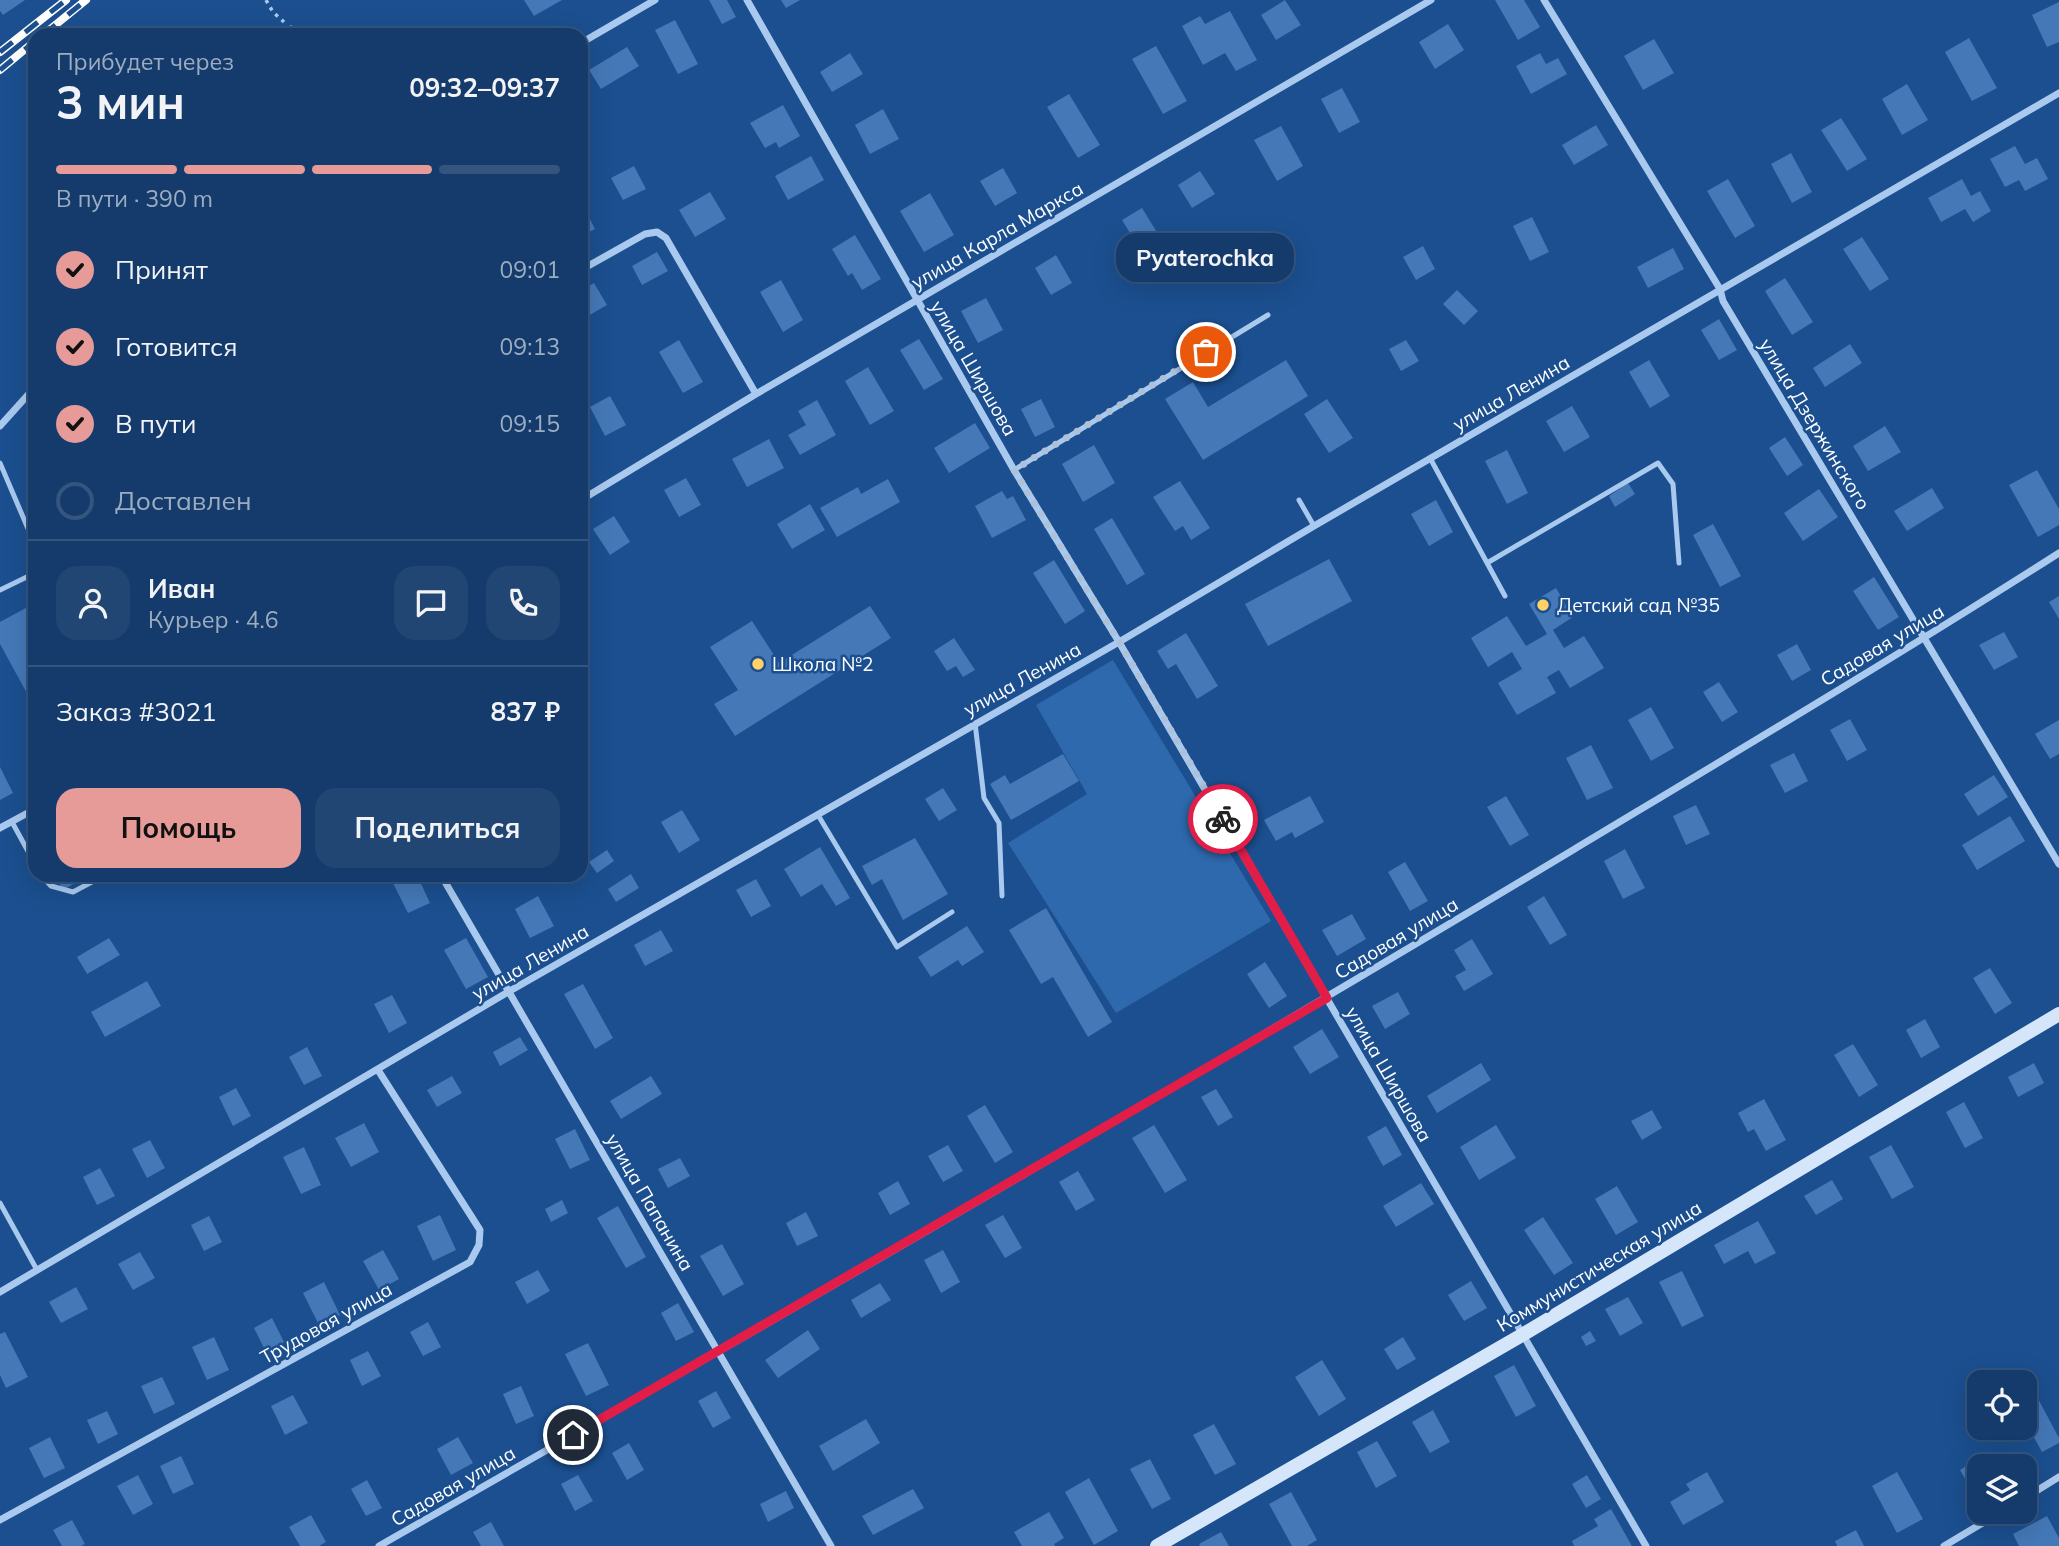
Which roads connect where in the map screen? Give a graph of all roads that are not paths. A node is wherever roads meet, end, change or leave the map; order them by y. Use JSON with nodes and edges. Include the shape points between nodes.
{"nodes":[{"id":1,"x":655,"y":0,"type":"edge"},
{"id":2,"x":747,"y":0,"type":"edge"},
{"id":3,"x":1431,"y":0,"type":"edge"},
{"id":4,"x":1544,"y":0,"type":"edge"},
{"id":5,"x":588,"y":39,"type":"edge"},
{"id":6,"x":2059,"y":93,"type":"edge"},
{"id":7,"x":588,"y":266,"type":"edge"},
{"id":8,"x":1720,"y":289,"type":"junction"},
{"id":9,"x":917,"y":301,"type":"junction"},
{"id":10,"x":1268,"y":314,"type":"dead end"},
{"id":11,"x":756,"y":394,"type":"junction"},
{"id":12,"x":28,"y":395,"type":"edge"},
{"id":13,"x":0,"y":426,"type":"edge"},
{"id":14,"x":1430,"y":458,"type":"junction"},
{"id":15,"x":0,"y":463,"type":"edge"},
{"id":16,"x":1014,"y":470,"type":"junction"},
{"id":17,"x":588,"y":496,"type":"edge"},
{"id":18,"x":1299,"y":500,"type":"dead end"},
{"id":19,"x":1314,"y":526,"type":"junction"},
{"id":20,"x":28,"y":529,"type":"edge"},
{"id":21,"x":2059,"y":553,"type":"edge"},
{"id":22,"x":1679,"y":562,"type":"dead end"},
{"id":23,"x":1487,"y":563,"type":"junction"},
{"id":24,"x":28,"y":576,"type":"edge"},
{"id":25,"x":0,"y":590,"type":"edge"},
{"id":26,"x":1505,"y":596,"type":"dead end"},
{"id":27,"x":1925,"y":638,"type":"junction"},
{"id":28,"x":1119,"y":642,"type":"junction"},
{"id":29,"x":975,"y":723,"type":"junction"},
{"id":30,"x":28,"y":813,"type":"edge"},
{"id":31,"x":818,"y":815,"type":"junction"},
{"id":32,"x":12,"y":822,"type":"junction"},
{"id":33,"x":0,"y":828,"type":"edge"},
{"id":34,"x":28,"y":851,"type":"edge"},
{"id":35,"x":2059,"y":864,"type":"edge"},
{"id":36,"x":47,"y":882,"type":"edge"},
{"id":37,"x":92,"y":882,"type":"edge"},
{"id":38,"x":445,"y":882,"type":"edge"},
{"id":39,"x":1002,"y":897,"type":"dead end"},
{"id":40,"x":952,"y":912,"type":"dead end"},
{"id":41,"x":509,"y":992,"type":"junction"},
{"id":42,"x":1327,"y":998,"type":"junction"},
{"id":43,"x":2059,"y":1014,"type":"edge"},
{"id":44,"x":378,"y":1070,"type":"junction"},
{"id":45,"x":0,"y":1203,"type":"edge"},
{"id":46,"x":37,"y":1270,"type":"junction"},
{"id":47,"x":0,"y":1292,"type":"edge"},
{"id":48,"x":1522,"y":1335,"type":"junction"},
{"id":49,"x":719,"y":1352,"type":"junction"},
{"id":50,"x":2059,"y":1477,"type":"edge"},
{"id":51,"x":2037,"y":1491,"type":"edge"},
{"id":52,"x":0,"y":1520,"type":"edge"},
{"id":53,"x":1981,"y":1524,"type":"edge"},
{"id":54,"x":379,"y":1546,"type":"edge"},
{"id":55,"x":831,"y":1546,"type":"edge"},
{"id":56,"x":1157,"y":1546,"type":"edge"},
{"id":57,"x":1646,"y":1546,"type":"edge"},
{"id":58,"x":1944,"y":1546,"type":"edge"}],
"edges":[{"from":1,"to":5,"type":"street"},
{"from":2,"to":9,"type":"street","name":"улица Ширшова"},
{"from":3,"to":9,"type":"street","name":"улица Карла Маркса"},
{"from":4,"to":8,"type":"street","name":"улица Дзержинского"},
{"from":6,"to":8,"type":"street","name":"улица Ленина"},
{"from":7,"to":11,"type":"street","via":[[645,234],[657,232],[666,238]]},
{"from":8,"to":14,"type":"street","name":"улица Ленина"},
{"from":8,"to":27,"type":"street","name":"улица Дзержинского"},
{"from":9,"to":11,"type":"street","name":"улица Карла Маркса"},
{"from":9,"to":16,"type":"street","name":"улица Ширшова"},
{"from":10,"to":16,"type":"lane"},
{"from":11,"to":17,"type":"street","name":"улица Карла Маркса"},
{"from":12,"to":13,"type":"street"},
{"from":14,"to":19,"type":"street","name":"улица Ленина"},
{"from":14,"to":23,"type":"lane"},
{"from":15,"to":20,"type":"lane"},
{"from":16,"to":28,"type":"street","name":"улица Ширшова"},
{"from":18,"to":19,"type":"lane"},
{"from":19,"to":28,"type":"street","name":"улица Ленина"},
{"from":21,"to":27,"type":"street","name":"Садовая улица"},
{"from":22,"to":23,"type":"lane","via":[[1673,484],[1658,463]]},
{"from":23,"to":26,"type":"lane"},
{"from":24,"to":25,"type":"lane"},
{"from":27,"to":35,"type":"street","name":"улица Дзержинского"},
{"from":27,"to":42,"type":"street","name":"Садовая улица"},
{"from":28,"to":29,"type":"street","name":"улица Ленина"},
{"from":28,"to":42,"type":"street","name":"улица Ширшова"},
{"from":29,"to":31,"type":"street","name":"улица Ленина"},
{"from":29,"to":39,"type":"lane","via":[[984,798],[999,823]]},
{"from":30,"to":32,"type":"street"},
{"from":31,"to":40,"type":"lane","via":[[897,947]]},
{"from":31,"to":41,"type":"street","name":"улица Ленина"},
{"from":32,"to":33,"type":"street"},
{"from":32,"to":34,"type":"lane"},
{"from":36,"to":37,"type":"lane","via":[[73,892]]},
{"from":38,"to":41,"type":"street","name":"улица Папанина"},
{"from":41,"to":44,"type":"street","name":"улица Ленина"},
{"from":41,"to":49,"type":"street","name":"улица Папанина"},
{"from":42,"to":48,"type":"street","name":"улица Ширшова"},
{"from":42,"to":49,"type":"street","name":"Садовая улица"},
{"from":43,"to":48,"type":"street","name":"Коммунистическая улица"},
{"from":44,"to":46,"type":"street","name":"улица Ленина"},
{"from":44,"to":52,"type":"street","name":"Трудовая улица","via":[[480,1230],[479,1245],[470,1262]]},
{"from":45,"to":46,"type":"lane"},
{"from":46,"to":47,"type":"street","name":"улица Ленина"},
{"from":48,"to":56,"type":"street","name":"Коммунистическая улица"},
{"from":48,"to":57,"type":"street","name":"улица Ширшова"},
{"from":49,"to":54,"type":"street","name":"Садовая улица"},
{"from":49,"to":55,"type":"street","name":"улица Папанина"},
{"from":50,"to":51,"type":"street"},
{"from":53,"to":58,"type":"street"}]}
